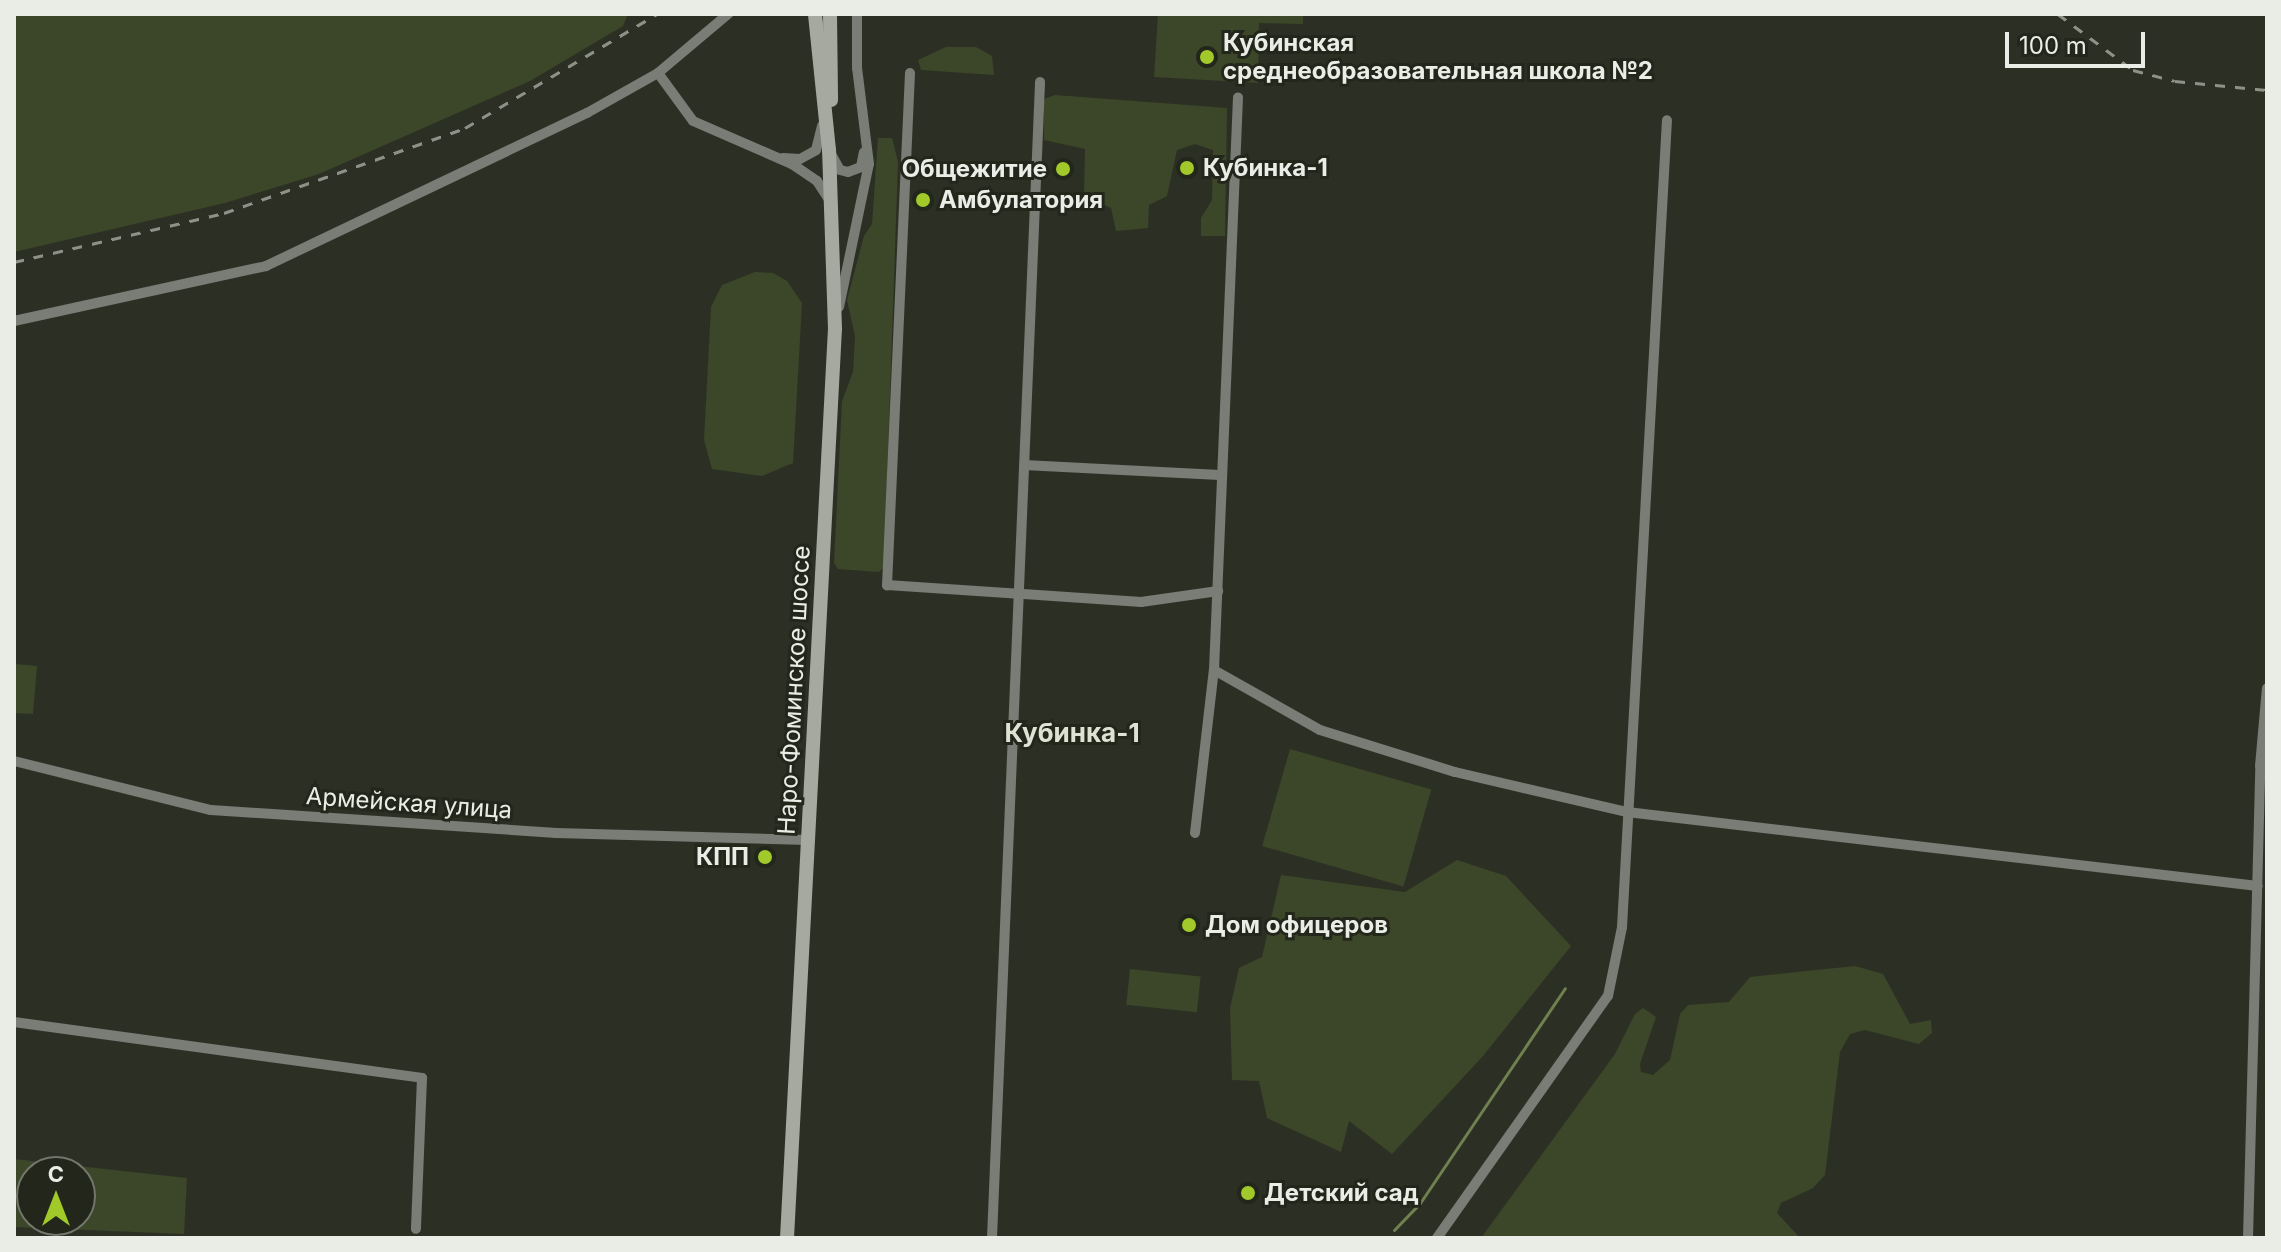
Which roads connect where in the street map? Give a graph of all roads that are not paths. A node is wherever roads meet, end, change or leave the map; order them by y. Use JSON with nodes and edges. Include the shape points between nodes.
{"nodes":[{"id":1,"x":728,"y":14,"type":"edge"},
{"id":2,"x":815,"y":14,"type":"edge"},
{"id":3,"x":830,"y":14,"type":"edge"},
{"id":4,"x":857,"y":14,"type":"edge"},
{"id":5,"x":658,"y":73,"type":"junction"},
{"id":6,"x":910,"y":73,"type":"dead end"},
{"id":7,"x":1040,"y":82,"type":"dead end"},
{"id":8,"x":1238,"y":98,"type":"dead end"},
{"id":9,"x":823,"y":104,"type":"junction"},
{"id":10,"x":1667,"y":120,"type":"dead end"},
{"id":11,"x":866,"y":143,"type":"junction"},
{"id":12,"x":829,"y":147,"type":"junction"},
{"id":13,"x":777,"y":157,"type":"junction"},
{"id":14,"x":833,"y":211,"type":"junction"},
{"id":15,"x":14,"y":321,"type":"edge"},
{"id":16,"x":835,"y":329,"type":"junction"},
{"id":17,"x":1024,"y":465,"type":"junction"},
{"id":18,"x":1220,"y":475,"type":"junction"},
{"id":19,"x":1218,"y":591,"type":"junction"},
{"id":20,"x":1017,"y":593,"type":"junction"},
{"id":21,"x":1214,"y":670,"type":"junction"},
{"id":22,"x":2267,"y":688,"type":"edge"},
{"id":23,"x":14,"y":761,"type":"edge"},
{"id":24,"x":1627,"y":812,"type":"junction"},
{"id":25,"x":1195,"y":833,"type":"dead end"},
{"id":26,"x":808,"y":840,"type":"junction"},
{"id":27,"x":2258,"y":886,"type":"junction"},
{"id":28,"x":14,"y":1022,"type":"edge"},
{"id":29,"x":416,"y":1229,"type":"dead end"},
{"id":30,"x":787,"y":1238,"type":"edge"},
{"id":31,"x":992,"y":1238,"type":"edge"},
{"id":32,"x":1437,"y":1238,"type":"edge"},
{"id":33,"x":2248,"y":1238,"type":"edge"}],
"edges":[{"from":1,"to":5,"type":"street"},
{"from":2,"to":9,"type":"main road","name":"Наро-Фоминское шоссе"},
{"from":3,"to":12,"type":"main road","name":"Наро-Фоминское шоссе"},
{"from":4,"to":11,"type":"street"},
{"from":5,"to":13,"type":"street","via":[[693,121]]},
{"from":5,"to":15,"type":"street","via":[[587,113],[266,266]]},
{"from":6,"to":20,"type":"street","via":[[887,585]]},
{"from":7,"to":17,"type":"street"},
{"from":8,"to":18,"type":"street"},
{"from":9,"to":12,"type":"main road","name":"Наро-Фоминское шоссе"},
{"from":9,"to":13,"type":"street","via":[[816,150],[800,159]]},
{"from":10,"to":24,"type":"street"},
{"from":11,"to":12,"type":"street","via":[[855,171],[840,170]]},
{"from":11,"to":16,"type":"street","via":[[866,188]]},
{"from":12,"to":14,"type":"main road","name":"Наро-Фоминское шоссе"},
{"from":13,"to":14,"type":"street","via":[[817,181]]},
{"from":14,"to":16,"type":"main road","name":"Наро-Фоминское шоссе"},
{"from":16,"to":26,"type":"main road","name":"Наро-Фоминское шоссе"},
{"from":17,"to":18,"type":"street"},
{"from":17,"to":20,"type":"street"},
{"from":18,"to":19,"type":"street"},
{"from":19,"to":20,"type":"street","via":[[1141,602]]},
{"from":19,"to":21,"type":"street"},
{"from":20,"to":31,"type":"street"},
{"from":21,"to":24,"type":"street","via":[[1320,730],[1455,772]]},
{"from":21,"to":25,"type":"street"},
{"from":22,"to":27,"type":"street"},
{"from":23,"to":26,"type":"street","name":"Армейская улица","via":[[211,810],[556,833]]},
{"from":24,"to":27,"type":"street"},
{"from":24,"to":32,"type":"street","via":[[1622,927],[1608,996]]},
{"from":26,"to":30,"type":"main road","name":"Наро-Фоминское шоссе"},
{"from":27,"to":33,"type":"street"},
{"from":28,"to":29,"type":"street","via":[[422,1078]]}]}
